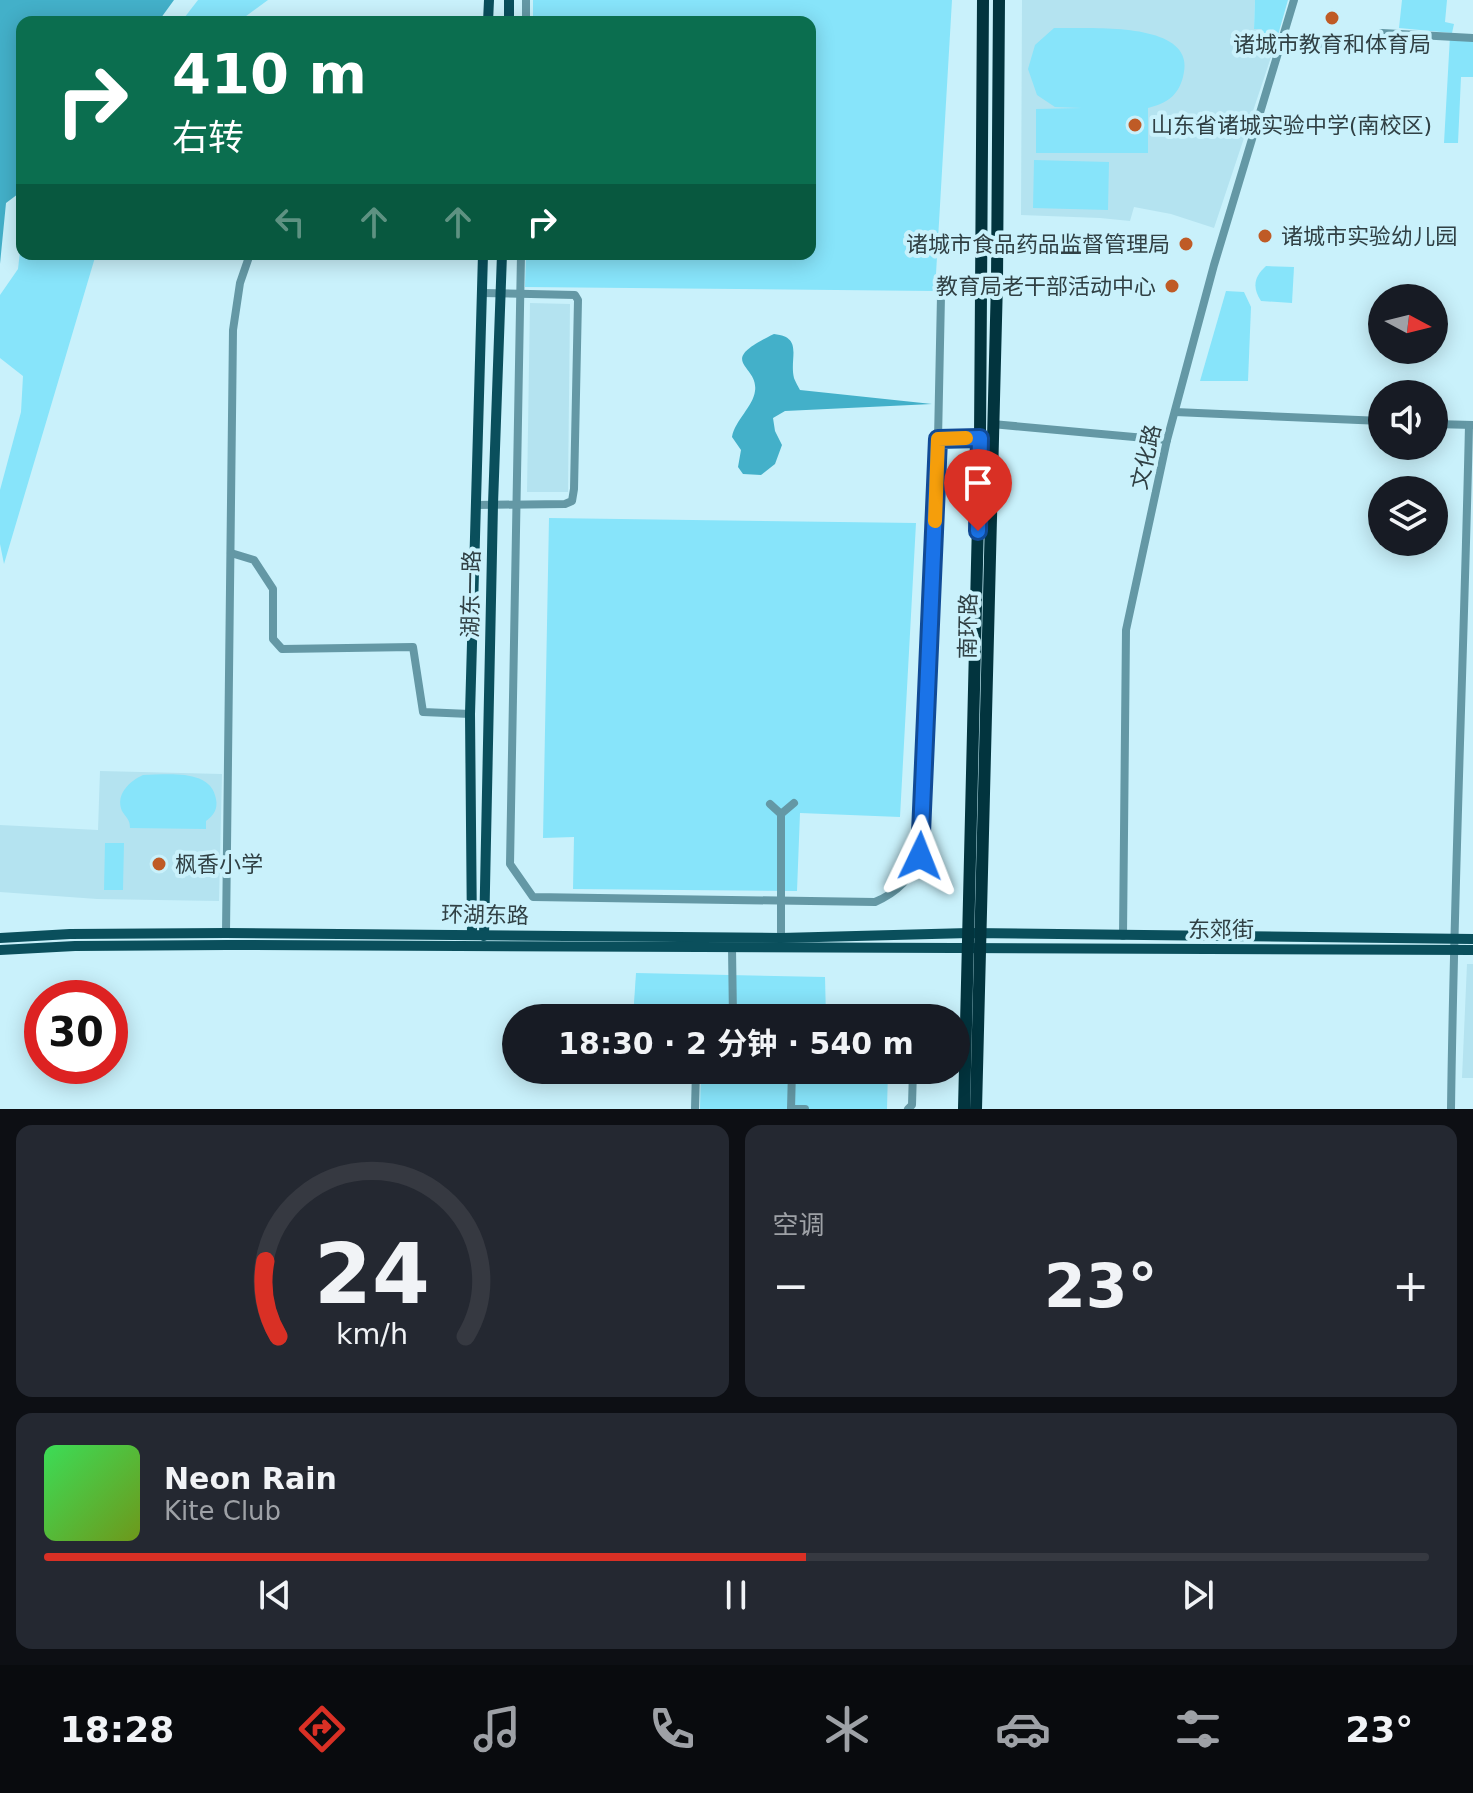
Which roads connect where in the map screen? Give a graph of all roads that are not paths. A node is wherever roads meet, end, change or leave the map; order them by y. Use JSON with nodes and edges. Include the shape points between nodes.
{"nodes":[{"id":1,"x":983,"y":0,"type":"edge"},
{"id":2,"x":999,"y":0,"type":"edge"},
{"id":3,"x":1294,"y":0,"type":"edge"},
{"id":4,"x":1473,"y":38,"type":"edge"},
{"id":5,"x":1282,"y":41,"type":"junction"},
{"id":6,"x":248,"y":260,"type":"edge"},
{"id":7,"x":483,"y":260,"type":"edge"},
{"id":8,"x":502,"y":260,"type":"edge"},
{"id":9,"x":521,"y":260,"type":"edge"},
{"id":10,"x":482,"y":293,"type":"junction"},
{"id":11,"x":501,"y":294,"type":"junction"},
{"id":12,"x":521,"y":294,"type":"junction"},
{"id":13,"x":941,"y":296,"type":"dead end"},
{"id":14,"x":1175,"y":412,"type":"junction"},
{"id":15,"x":1368,"y":420,"type":"edge"},
{"id":16,"x":992,"y":424,"type":"junction"},
{"id":17,"x":1448,"y":424,"type":"edge"},
{"id":18,"x":1471,"y":425,"type":"edge"},
{"id":19,"x":980,"y":438,"type":"junction"},
{"id":20,"x":938,"y":439,"type":"junction"},
{"id":21,"x":1167,"y":440,"type":"junction"},
{"id":22,"x":493,"y":504,"type":"junction"},
{"id":23,"x":516,"y":504,"type":"junction"},
{"id":24,"x":476,"y":505,"type":"junction"},
{"id":25,"x":231,"y":553,"type":"junction"},
{"id":26,"x":1470,"y":555,"type":"edge"},
{"id":27,"x":470,"y":714,"type":"junction"},
{"id":28,"x":794,"y":803,"type":"dead end"},
{"id":29,"x":770,"y":804,"type":"dead end"},
{"id":30,"x":781,"y":814,"type":"junction"},
{"id":31,"x":782,"y":902,"type":"junction"},
{"id":32,"x":226,"y":933,"type":"junction"},
{"id":33,"x":472,"y":935,"type":"junction"},
{"id":34,"x":484,"y":936,"type":"junction"},
{"id":35,"x":1123,"y":936,"type":"junction"},
{"id":36,"x":0,"y":938,"type":"edge"},
{"id":37,"x":781,"y":938,"type":"junction"},
{"id":38,"x":1473,"y":939,"type":"edge"},
{"id":39,"x":975,"y":940,"type":"junction"},
{"id":40,"x":1453,"y":945,"type":"junction"},
{"id":41,"x":732,"y":948,"type":"junction"},
{"id":42,"x":0,"y":950,"type":"edge"},
{"id":43,"x":1473,"y":950,"type":"edge"},
{"id":44,"x":733,"y":1004,"type":"edge"},
{"id":45,"x":696,"y":1084,"type":"edge"},
{"id":46,"x":792,"y":1084,"type":"edge"},
{"id":47,"x":913,"y":1084,"type":"edge"},
{"id":48,"x":695,"y":1109,"type":"edge"},
{"id":49,"x":791,"y":1109,"type":"edge"},
{"id":50,"x":805,"y":1109,"type":"edge"},
{"id":51,"x":908,"y":1109,"type":"edge"},
{"id":52,"x":964,"y":1109,"type":"edge"},
{"id":53,"x":976,"y":1109,"type":"edge"},
{"id":54,"x":1451,"y":1109,"type":"edge"}],
"edges":[{"from":1,"to":19,"type":"highway","name":"南环路"},
{"from":2,"to":16,"type":"highway","name":"南环路"},
{"from":3,"to":5,"type":"street","name":"文化路"},
{"from":4,"to":5,"type":"street","via":[[1382,33],[1362,46]]},
{"from":5,"to":14,"type":"street","name":"文化路"},
{"from":6,"to":25,"type":"street","via":[[233,330]]},
{"from":7,"to":10,"type":"main road","name":"湖东一路"},
{"from":8,"to":11,"type":"main road","name":"湖东一路"},
{"from":9,"to":12,"type":"street"},
{"from":10,"to":11,"type":"street"},
{"from":10,"to":24,"type":"main road","name":"湖东一路"},
{"from":11,"to":12,"type":"street"},
{"from":11,"to":22,"type":"main road","name":"湖东一路"},
{"from":12,"to":23,"type":"street"},
{"from":12,"to":23,"type":"street","via":[[575,295],[578,300],[575,442],[572,501]]},
{"from":13,"to":20,"type":"street"},
{"from":14,"to":15,"type":"street"},
{"from":14,"to":21,"type":"street","name":"文化路"},
{"from":16,"to":21,"type":"street"},
{"from":16,"to":39,"type":"highway","name":"南环路"},
{"from":17,"to":18,"type":"street"},
{"from":18,"to":26,"type":"street"},
{"from":19,"to":20,"type":"street"},
{"from":19,"to":39,"type":"highway","name":"南环路"},
{"from":20,"to":31,"type":"street","via":[[917,865],[898,889],[875,902]]},
{"from":21,"to":35,"type":"street","name":"文化路","via":[[1126,630]]},
{"from":22,"to":23,"type":"street"},
{"from":22,"to":24,"type":"street"},
{"from":22,"to":34,"type":"main road","name":"湖东一路"},
{"from":23,"to":31,"type":"street","via":[[510,864],[516,876],[533,897]]},
{"from":24,"to":27,"type":"main road","name":"湖东一路"},
{"from":25,"to":27,"type":"street","via":[[254,560],[273,589],[273,639],[282,649],[413,647],[423,712]]},
{"from":25,"to":32,"type":"street"},
{"from":26,"to":40,"type":"street"},
{"from":27,"to":33,"type":"main road","name":"湖东一路"},
{"from":28,"to":30,"type":"street"},
{"from":29,"to":30,"type":"street"},
{"from":30,"to":31,"type":"street"},
{"from":31,"to":37,"type":"street"},
{"from":32,"to":33,"type":"main road","name":"环湖东路"},
{"from":32,"to":36,"type":"main road","name":"环湖东路"},
{"from":33,"to":34,"type":"main road","name":"环湖东路"},
{"from":34,"to":37,"type":"main road","name":"环湖东路"},
{"from":35,"to":39,"type":"main road","name":"东郊街"},
{"from":35,"to":40,"type":"main road","name":"东郊街"},
{"from":37,"to":39,"type":"main road","name":"环湖东路"},
{"from":38,"to":40,"type":"main road","name":"东郊街"},
{"from":39,"to":40,"type":"main road","name":"东郊街"},
{"from":39,"to":41,"type":"main road","name":"环湖东路"},
{"from":39,"to":52,"type":"highway","name":"南环路"},
{"from":39,"to":53,"type":"highway","name":"南环路"},
{"from":40,"to":43,"type":"main road","name":"东郊街"},
{"from":40,"to":54,"type":"street"},
{"from":41,"to":42,"type":"main road","name":"环湖东路","via":[[212,945]]},
{"from":41,"to":44,"type":"street"},
{"from":45,"to":48,"type":"street"},
{"from":46,"to":49,"type":"street"},
{"from":47,"to":51,"type":"street"},
{"from":49,"to":50,"type":"street"}]}
